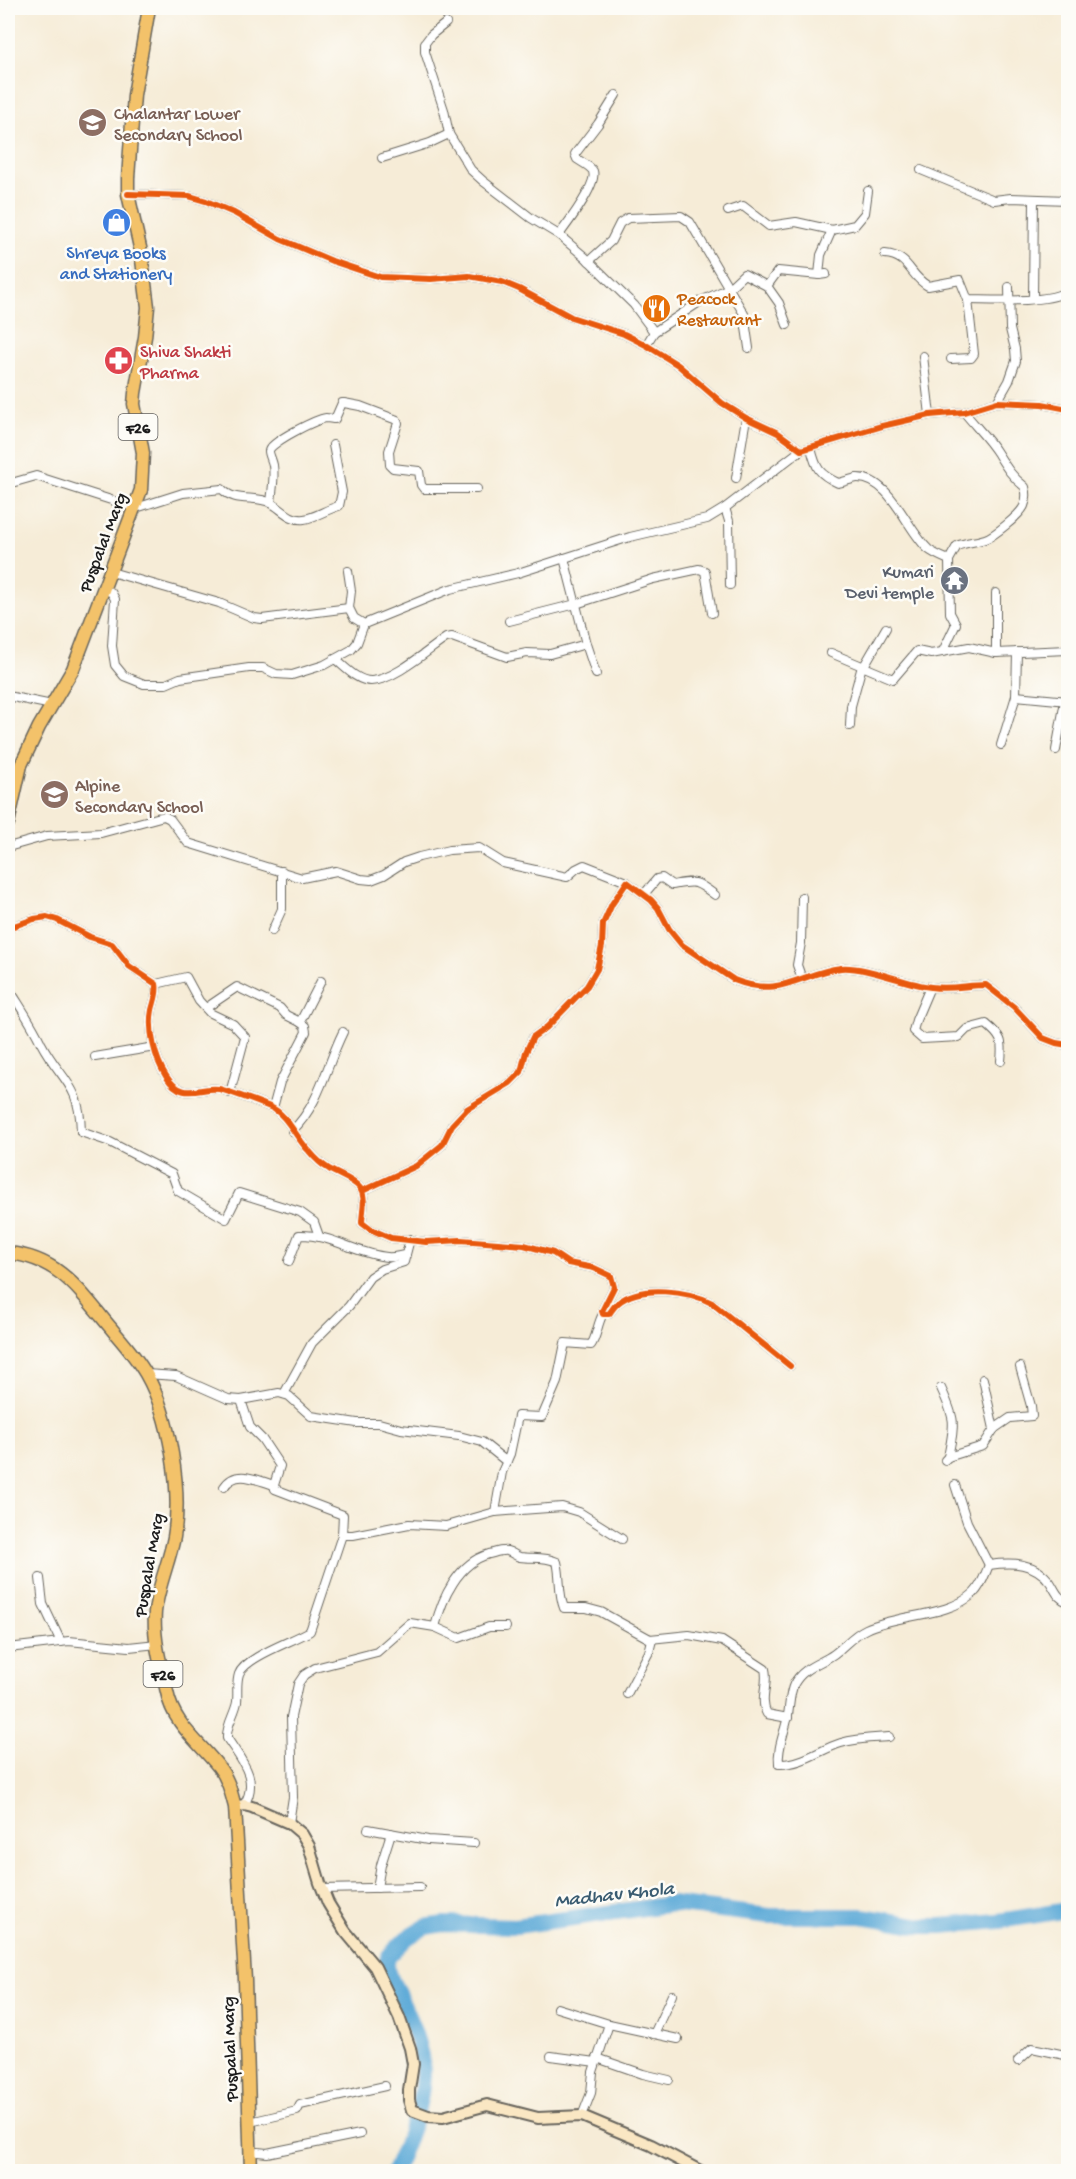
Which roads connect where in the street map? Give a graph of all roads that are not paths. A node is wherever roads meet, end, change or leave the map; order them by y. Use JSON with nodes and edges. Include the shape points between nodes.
{"nodes":[{"id":1,"x":149,"y":8,"type":"edge"},
{"id":2,"x":446,"y":23,"type":"dead end"},
{"id":3,"x":616,"y":95,"type":"dead end"},
{"id":4,"x":449,"y":134,"type":"junction"},
{"id":5,"x":382,"y":158,"type":"dead end"},
{"id":6,"x":921,"y":170,"type":"dead end"},
{"id":7,"x":868,"y":191,"type":"dead end"},
{"id":8,"x":128,"y":194,"type":"junction"},
{"id":9,"x":1034,"y":199,"type":"junction"},
{"id":10,"x":1068,"y":200,"type":"edge"},
{"id":11,"x":728,"y":211,"type":"dead end"},
{"id":12,"x":832,"y":230,"type":"junction"},
{"id":13,"x":559,"y":236,"type":"junction"},
{"id":14,"x":885,"y":254,"type":"dead end"},
{"id":15,"x":589,"y":261,"type":"junction"},
{"id":16,"x":767,"y":286,"type":"junction"},
{"id":17,"x":1068,"y":286,"type":"edge"},
{"id":18,"x":1009,"y":287,"type":"dead end"},
{"id":19,"x":729,"y":288,"type":"junction"},
{"id":20,"x":1009,"y":299,"type":"junction"},
{"id":21,"x":1033,"y":299,"type":"junction"},
{"id":22,"x":968,"y":300,"type":"junction"},
{"id":23,"x":787,"y":325,"type":"dead end"},
{"id":24,"x":654,"y":332,"type":"junction"},
{"id":25,"x":646,"y":345,"type":"junction"},
{"id":26,"x":749,"y":348,"type":"dead end"},
{"id":27,"x":923,"y":356,"type":"dead end"},
{"id":28,"x":951,"y":359,"type":"dead end"},
{"id":29,"x":997,"y":402,"type":"junction"},
{"id":30,"x":1068,"y":409,"type":"edge"},
{"id":31,"x":964,"y":412,"type":"junction"},
{"id":32,"x":930,"y":415,"type":"junction"},
{"id":33,"x":746,"y":418,"type":"junction"},
{"id":34,"x":333,"y":445,"type":"dead end"},
{"id":35,"x":811,"y":448,"type":"junction"},
{"id":36,"x":801,"y":450,"type":"junction"},
{"id":37,"x":736,"y":478,"type":"dead end"},
{"id":38,"x":8,"y":484,"type":"edge"},
{"id":39,"x":477,"y":489,"type":"dead end"},
{"id":40,"x":271,"y":503,"type":"junction"},
{"id":41,"x":136,"y":508,"type":"junction"},
{"id":42,"x":725,"y":508,"type":"junction"},
{"id":43,"x":564,"y":558,"type":"junction"},
{"id":44,"x":949,"y":560,"type":"junction"},
{"id":45,"x":348,"y":571,"type":"dead end"},
{"id":46,"x":111,"y":572,"type":"junction"},
{"id":47,"x":730,"y":585,"type":"dead end"},
{"id":48,"x":103,"y":590,"type":"junction"},
{"id":49,"x":996,"y":592,"type":"dead end"},
{"id":50,"x":576,"y":604,"type":"junction"},
{"id":51,"x":349,"y":608,"type":"junction"},
{"id":52,"x":712,"y":613,"type":"dead end"},
{"id":53,"x":509,"y":621,"type":"dead end"},
{"id":54,"x":363,"y":624,"type":"junction"},
{"id":55,"x":886,"y":628,"type":"dead end"},
{"id":56,"x":586,"y":644,"type":"junction"},
{"id":57,"x":1068,"y":650,"type":"edge"},
{"id":58,"x":943,"y":651,"type":"junction"},
{"id":59,"x":1017,"y":652,"type":"junction"},
{"id":60,"x":831,"y":653,"type":"dead end"},
{"id":61,"x":996,"y":653,"type":"junction"},
{"id":62,"x":335,"y":659,"type":"junction"},
{"id":63,"x":863,"y":666,"type":"junction"},
{"id":64,"x":596,"y":674,"type":"dead end"},
{"id":65,"x":8,"y":696,"type":"edge"},
{"id":66,"x":1016,"y":696,"type":"junction"},
{"id":67,"x":1067,"y":701,"type":"edge"},
{"id":68,"x":52,"y":705,"type":"junction"},
{"id":69,"x":850,"y":726,"type":"dead end"},
{"id":70,"x":1002,"y":745,"type":"dead end"},
{"id":71,"x":1056,"y":750,"type":"dead end"},
{"id":72,"x":8,"y":823,"type":"edge"},
{"id":73,"x":8,"y":847,"type":"edge"},
{"id":74,"x":282,"y":871,"type":"junction"},
{"id":75,"x":627,"y":882,"type":"junction"},
{"id":76,"x":645,"y":893,"type":"junction"},
{"id":77,"x":715,"y":895,"type":"dead end"},
{"id":78,"x":802,"y":897,"type":"dead end"},
{"id":79,"x":8,"y":928,"type":"edge"},
{"id":80,"x":272,"y":931,"type":"dead end"},
{"id":81,"x":802,"y":980,"type":"junction"},
{"id":82,"x":321,"y":981,"type":"dead end"},
{"id":83,"x":156,"y":984,"type":"junction"},
{"id":84,"x":930,"y":987,"type":"junction"},
{"id":85,"x":8,"y":992,"type":"edge"},
{"id":86,"x":206,"y":1008,"type":"junction"},
{"id":87,"x":300,"y":1022,"type":"junction"},
{"id":88,"x":342,"y":1032,"type":"dead end"},
{"id":89,"x":1068,"y":1045,"type":"edge"},
{"id":90,"x":155,"y":1047,"type":"junction"},
{"id":91,"x":95,"y":1057,"type":"dead end"},
{"id":92,"x":1001,"y":1061,"type":"dead end"},
{"id":93,"x":230,"y":1093,"type":"junction"},
{"id":94,"x":273,"y":1108,"type":"junction"},
{"id":95,"x":292,"y":1131,"type":"junction"},
{"id":96,"x":362,"y":1191,"type":"junction"},
{"id":97,"x":319,"y":1236,"type":"junction"},
{"id":98,"x":410,"y":1239,"type":"junction"},
{"id":99,"x":8,"y":1252,"type":"edge"},
{"id":100,"x":406,"y":1255,"type":"junction"},
{"id":101,"x":289,"y":1261,"type":"dead end"},
{"id":102,"x":603,"y":1314,"type":"junction"},
{"id":103,"x":790,"y":1366,"type":"dead end"},
{"id":104,"x":1020,"y":1367,"type":"dead end"},
{"id":105,"x":146,"y":1374,"type":"junction"},
{"id":106,"x":983,"y":1379,"type":"dead end"},
{"id":107,"x":941,"y":1388,"type":"dead end"},
{"id":108,"x":284,"y":1394,"type":"junction"},
{"id":109,"x":242,"y":1400,"type":"junction"},
{"id":110,"x":994,"y":1430,"type":"junction"},
{"id":111,"x":507,"y":1462,"type":"junction"},
{"id":112,"x":274,"y":1485,"type":"junction"},
{"id":113,"x":955,"y":1485,"type":"dead end"},
{"id":114,"x":225,"y":1487,"type":"dead end"},
{"id":115,"x":495,"y":1512,"type":"junction"},
{"id":116,"x":342,"y":1535,"type":"junction"},
{"id":117,"x":622,"y":1539,"type":"dead end"},
{"id":118,"x":989,"y":1564,"type":"junction"},
{"id":119,"x":40,"y":1578,"type":"dead end"},
{"id":120,"x":1068,"y":1602,"type":"edge"},
{"id":121,"x":435,"y":1627,"type":"junction"},
{"id":122,"x":506,"y":1627,"type":"dead end"},
{"id":123,"x":652,"y":1640,"type":"junction"},
{"id":124,"x":61,"y":1642,"type":"junction"},
{"id":125,"x":157,"y":1644,"type":"junction"},
{"id":126,"x":8,"y":1648,"type":"edge"},
{"id":127,"x":627,"y":1694,"type":"dead end"},
{"id":128,"x":788,"y":1718,"type":"junction"},
{"id":129,"x":889,"y":1737,"type":"dead end"},
{"id":130,"x":239,"y":1806,"type":"junction"},
{"id":131,"x":289,"y":1823,"type":"junction"},
{"id":132,"x":368,"y":1829,"type":"dead end"},
{"id":133,"x":391,"y":1833,"type":"junction"},
{"id":134,"x":474,"y":1843,"type":"dead end"},
{"id":135,"x":420,"y":1887,"type":"dead end"},
{"id":136,"x":377,"y":1888,"type":"junction"},
{"id":137,"x":322,"y":1889,"type":"junction"},
{"id":138,"x":672,"y":1995,"type":"dead end"},
{"id":139,"x":557,"y":2008,"type":"dead end"},
{"id":140,"x":609,"y":2024,"type":"junction"},
{"id":141,"x":654,"y":2034,"type":"junction"},
{"id":142,"x":678,"y":2038,"type":"dead end"},
{"id":143,"x":1065,"y":2055,"type":"dead end"},
{"id":144,"x":551,"y":2056,"type":"dead end"},
{"id":145,"x":597,"y":2060,"type":"junction"},
{"id":146,"x":1018,"y":2061,"type":"dead end"},
{"id":147,"x":669,"y":2080,"type":"dead end"},
{"id":148,"x":385,"y":2086,"type":"dead end"},
{"id":149,"x":582,"y":2116,"type":"junction"},
{"id":150,"x":250,"y":2122,"type":"junction"},
{"id":151,"x":360,"y":2134,"type":"dead end"},
{"id":152,"x":254,"y":2152,"type":"junction"},
{"id":153,"x":251,"y":2172,"type":"edge"},
{"id":154,"x":702,"y":2172,"type":"edge"}],
"edges":[{"from":1,"to":8,"type":"main road","name":"Puspalal Marg","number":"F26","via":[[132,119]]},
{"from":2,"to":4,"type":"street","via":[[425,43],[425,52]]},
{"from":3,"to":13,"type":"street","via":[[576,154],[591,168],[593,178],[589,191]]},
{"from":4,"to":5,"type":"street"},
{"from":4,"to":13,"type":"street","via":[[483,182]]},
{"from":6,"to":9,"type":"street","via":[[994,200]]},
{"from":7,"to":12,"type":"street","via":[[866,213],[861,220]]},
{"from":8,"to":25,"type":"street","via":[[189,196],[206,201],[280,239],[380,277],[469,276],[502,282],[571,317]]},
{"from":8,"to":41,"type":"main road","name":"Puspalal Marg","number":"F26","via":[[148,307],[134,404],[144,468]]},
{"from":9,"to":10,"type":"street"},
{"from":9,"to":21,"type":"street"},
{"from":11,"to":12,"type":"street","via":[[743,206],[769,226],[796,222]]},
{"from":12,"to":16,"type":"street","via":[[821,255],[823,275],[778,271]]},
{"from":13,"to":15,"type":"street"},
{"from":14,"to":22,"type":"street","via":[[897,255],[928,286],[960,280]]},
{"from":15,"to":19,"type":"street","via":[[628,218],[681,216],[690,222]]},
{"from":15,"to":24,"type":"street","via":[[634,305]]},
{"from":16,"to":19,"type":"street","via":[[746,273]]},
{"from":16,"to":23,"type":"street"},
{"from":17,"to":21,"type":"street","via":[[1062,293]]},
{"from":18,"to":20,"type":"street"},
{"from":19,"to":24,"type":"street","via":[[700,301]]},
{"from":19,"to":26,"type":"street","via":[[744,314]]},
{"from":20,"to":21,"type":"street"},
{"from":20,"to":22,"type":"street"},
{"from":20,"to":29,"type":"street","via":[[1016,362]]},
{"from":22,"to":28,"type":"street","via":[[974,354],[970,358]]},
{"from":24,"to":25,"type":"street"},
{"from":25,"to":33,"type":"street","via":[[678,364]]},
{"from":27,"to":32,"type":"street"},
{"from":29,"to":30,"type":"street"},
{"from":29,"to":31,"type":"street"},
{"from":31,"to":32,"type":"street"},
{"from":31,"to":44,"type":"street","via":[[1025,487],[1027,496],[1019,512],[999,530],[983,540],[957,546]]},
{"from":32,"to":35,"type":"street"},
{"from":33,"to":36,"type":"street","via":[[778,433]]},
{"from":33,"to":37,"type":"street"},
{"from":34,"to":40,"type":"street","via":[[342,492],[339,506],[295,519]]},
{"from":35,"to":36,"type":"street"},
{"from":35,"to":44,"type":"street","via":[[822,475],[838,483],[858,478],[874,483],[889,496],[923,544]]},
{"from":36,"to":42,"type":"street"},
{"from":38,"to":41,"type":"street","via":[[36,476]]},
{"from":39,"to":40,"type":"street","via":[[424,489],[419,471],[390,465],[389,451],[397,420],[342,403],[335,419],[325,418],[271,447]]},
{"from":40,"to":41,"type":"street","via":[[227,495],[222,489],[183,493]]},
{"from":41,"to":46,"type":"main road","name":"Puspalal Marg","number":"F26"},
{"from":42,"to":43,"type":"street","via":[[707,519]]},
{"from":42,"to":47,"type":"street","via":[[729,521]]},
{"from":43,"to":50,"type":"street"},
{"from":43,"to":54,"type":"street","via":[[450,589]]},
{"from":44,"to":58,"type":"street","via":[[950,612],[956,624]]},
{"from":45,"to":51,"type":"street"},
{"from":46,"to":48,"type":"main road","name":"Puspalal Marg","number":"F26"},
{"from":46,"to":51,"type":"street","via":[[219,603],[254,618]]},
{"from":48,"to":62,"type":"street","via":[[116,599],[112,646],[115,665],[124,676],[144,684],[166,684],[180,678],[249,668],[292,675]]},
{"from":48,"to":68,"type":"main road","name":"Puspalal Marg","number":"F26","via":[[73,669]]},
{"from":49,"to":61,"type":"street"},
{"from":50,"to":52,"type":"street","via":[[699,569],[705,571]]},
{"from":50,"to":53,"type":"street"},
{"from":50,"to":56,"type":"street"},
{"from":51,"to":54,"type":"street"},
{"from":54,"to":62,"type":"street","via":[[357,643]]},
{"from":55,"to":63,"type":"street"},
{"from":56,"to":62,"type":"street","via":[[550,654],[527,652],[507,657],[446,638],[387,677],[370,681],[356,676]]},
{"from":56,"to":64,"type":"street"},
{"from":57,"to":59,"type":"street"},
{"from":58,"to":61,"type":"street","via":[[969,647]]},
{"from":58,"to":63,"type":"street","via":[[917,651],[893,679]]},
{"from":59,"to":61,"type":"street"},
{"from":59,"to":66,"type":"street"},
{"from":60,"to":63,"type":"street"},
{"from":63,"to":69,"type":"street","via":[[851,706]]},
{"from":65,"to":68,"type":"street"},
{"from":66,"to":67,"type":"street"},
{"from":66,"to":70,"type":"street"},
{"from":67,"to":71,"type":"street"},
{"from":68,"to":72,"type":"main road","name":"Puspalal Marg","number":"F26","via":[[21,765]]},
{"from":73,"to":74,"type":"street","via":[[47,836],[101,833],[164,816],[188,843]]},
{"from":74,"to":75,"type":"street","via":[[302,878],[336,871],[371,880],[419,856],[479,848],[514,866],[567,877],[584,865]]},
{"from":74,"to":80,"type":"street","via":[[282,909]]},
{"from":75,"to":76,"type":"street"},
{"from":75,"to":96,"type":"street","via":[[603,924],[597,969],[587,986],[547,1028],[533,1037],[521,1072],[467,1109],[452,1125],[442,1145],[416,1166]]},
{"from":76,"to":77,"type":"street","via":[[662,878],[672,885],[698,882]]},
{"from":76,"to":81,"type":"street","via":[[682,945],[734,980],[768,987]]},
{"from":78,"to":81,"type":"street","via":[[801,943],[796,965]]},
{"from":79,"to":83,"type":"street","via":[[34,919],[57,920],[112,944],[129,966]]},
{"from":81,"to":84,"type":"street","via":[[849,968]]},
{"from":82,"to":87,"type":"street"},
{"from":83,"to":86,"type":"street","via":[[186,977]]},
{"from":83,"to":90,"type":"street","via":[[151,1028]]},
{"from":84,"to":89,"type":"street","via":[[986,985],[1043,1038]]},
{"from":84,"to":92,"type":"street","via":[[913,1031],[922,1039],[959,1037],[967,1029],[986,1024],[1003,1043]]},
{"from":85,"to":97,"type":"street","via":[[33,1024],[76,1096],[81,1132],[110,1142],[172,1174],[178,1191],[226,1219],[238,1193],[300,1212],[314,1222]]},
{"from":86,"to":87,"type":"street","via":[[237,987]]},
{"from":86,"to":93,"type":"street","via":[[233,1024],[245,1037]]},
{"from":87,"to":94,"type":"street","via":[[306,1026],[306,1032],[280,1082]]},
{"from":88,"to":95,"type":"street","via":[[322,1085],[304,1120]]},
{"from":90,"to":91,"type":"street"},
{"from":90,"to":93,"type":"street","via":[[165,1075],[177,1088],[194,1093],[217,1089]]},
{"from":93,"to":94,"type":"street"},
{"from":94,"to":95,"type":"street"},
{"from":95,"to":96,"type":"street","via":[[327,1168]]},
{"from":96,"to":98,"type":"street","via":[[362,1223],[391,1238]]},
{"from":97,"to":100,"type":"street","via":[[387,1257]]},
{"from":97,"to":101,"type":"street","via":[[299,1235]]},
{"from":98,"to":100,"type":"street"},
{"from":98,"to":102,"type":"street","via":[[524,1245],[553,1253],[568,1263],[605,1272],[611,1276],[614,1287],[603,1305]]},
{"from":99,"to":105,"type":"main road","name":"Puspalal Marg","number":"F26","via":[[40,1259],[58,1271],[83,1294]]},
{"from":100,"to":108,"type":"street","via":[[404,1262],[370,1277],[349,1306],[312,1343]]},
{"from":102,"to":103,"type":"street","via":[[609,1314],[628,1296],[643,1293],[698,1296]]},
{"from":102,"to":111,"type":"street","via":[[591,1345],[565,1343],[557,1382],[542,1417],[518,1416]]},
{"from":104,"to":110,"type":"street","via":[[1032,1416],[1010,1418]]},
{"from":105,"to":109,"type":"street","via":[[176,1376],[228,1399]]},
{"from":105,"to":125,"type":"main road","name":"Puspalal Marg","number":"F26","via":[[167,1433],[176,1487],[174,1537],[155,1612]]},
{"from":106,"to":110,"type":"street"},
{"from":107,"to":110,"type":"street","via":[[953,1416],[946,1459],[983,1446]]},
{"from":108,"to":109,"type":"street"},
{"from":108,"to":111,"type":"street","via":[[311,1416],[459,1436],[482,1442]]},
{"from":109,"to":112,"type":"street","via":[[250,1427],[280,1466]]},
{"from":111,"to":115,"type":"street"},
{"from":112,"to":114,"type":"street","via":[[240,1476],[232,1478]]},
{"from":112,"to":116,"type":"street","via":[[275,1489],[343,1515]]},
{"from":113,"to":118,"type":"street","via":[[967,1522]]},
{"from":115,"to":116,"type":"street","via":[[446,1526],[409,1524]]},
{"from":115,"to":117,"type":"street","via":[[562,1507],[579,1512]]},
{"from":116,"to":130,"type":"street","via":[[310,1631],[277,1646],[239,1671],[237,1702],[227,1732],[251,1785]]},
{"from":118,"to":120,"type":"street","via":[[1022,1564],[1035,1569],[1050,1582],[1061,1600]]},
{"from":118,"to":128,"type":"street","via":[[981,1584],[967,1598],[943,1609],[867,1628],[833,1655],[811,1666],[792,1689]]},
{"from":119,"to":124,"type":"street","via":[[43,1604]]},
{"from":121,"to":122,"type":"street","via":[[459,1638],[489,1626]]},
{"from":121,"to":123,"type":"street","via":[[443,1600],[469,1563],[506,1550],[520,1557],[557,1562],[564,1608],[601,1612]]},
{"from":121,"to":131,"type":"street","via":[[410,1623],[376,1652],[315,1668],[304,1675],[292,1705],[293,1797]]},
{"from":123,"to":127,"type":"street"},
{"from":123,"to":128,"type":"street","via":[[689,1635],[729,1643],[765,1669],[763,1703],[767,1714]]},
{"from":124,"to":125,"type":"street","via":[[129,1647]]},
{"from":124,"to":126,"type":"street"},
{"from":125,"to":130,"type":"main road","name":"Puspalal Marg","number":"F26","via":[[176,1718],[218,1766]]},
{"from":128,"to":129,"type":"street","via":[[779,1764],[799,1761],[848,1741]]},
{"from":130,"to":131,"type":"street"},
{"from":130,"to":150,"type":"main road","name":"Puspalal Marg","number":"F26"},
{"from":131,"to":137,"type":"street","via":[[309,1846]]},
{"from":132,"to":133,"type":"street"},
{"from":133,"to":134,"type":"street"},
{"from":133,"to":136,"type":"street"},
{"from":135,"to":136,"type":"street"},
{"from":136,"to":137,"type":"street"},
{"from":137,"to":149,"type":"street","via":[[345,1931],[375,1967],[399,2017],[410,2048],[413,2064],[409,2090],[411,2106],[417,2113],[443,2116],[487,2105],[538,2118]]},
{"from":138,"to":141,"type":"street"},
{"from":139,"to":140,"type":"street"},
{"from":140,"to":141,"type":"street"},
{"from":140,"to":145,"type":"street"},
{"from":141,"to":142,"type":"street"},
{"from":143,"to":146,"type":"street","via":[[1032,2048]]},
{"from":144,"to":145,"type":"street"},
{"from":145,"to":147,"type":"street"},
{"from":145,"to":149,"type":"street"},
{"from":148,"to":150,"type":"street","via":[[300,2105],[297,2111]]},
{"from":149,"to":154,"type":"street"},
{"from":150,"to":152,"type":"main road","name":"Puspalal Marg","number":"F26"},
{"from":151,"to":152,"type":"street","via":[[267,2153]]},
{"from":152,"to":153,"type":"main road","number":"F26"}]}
